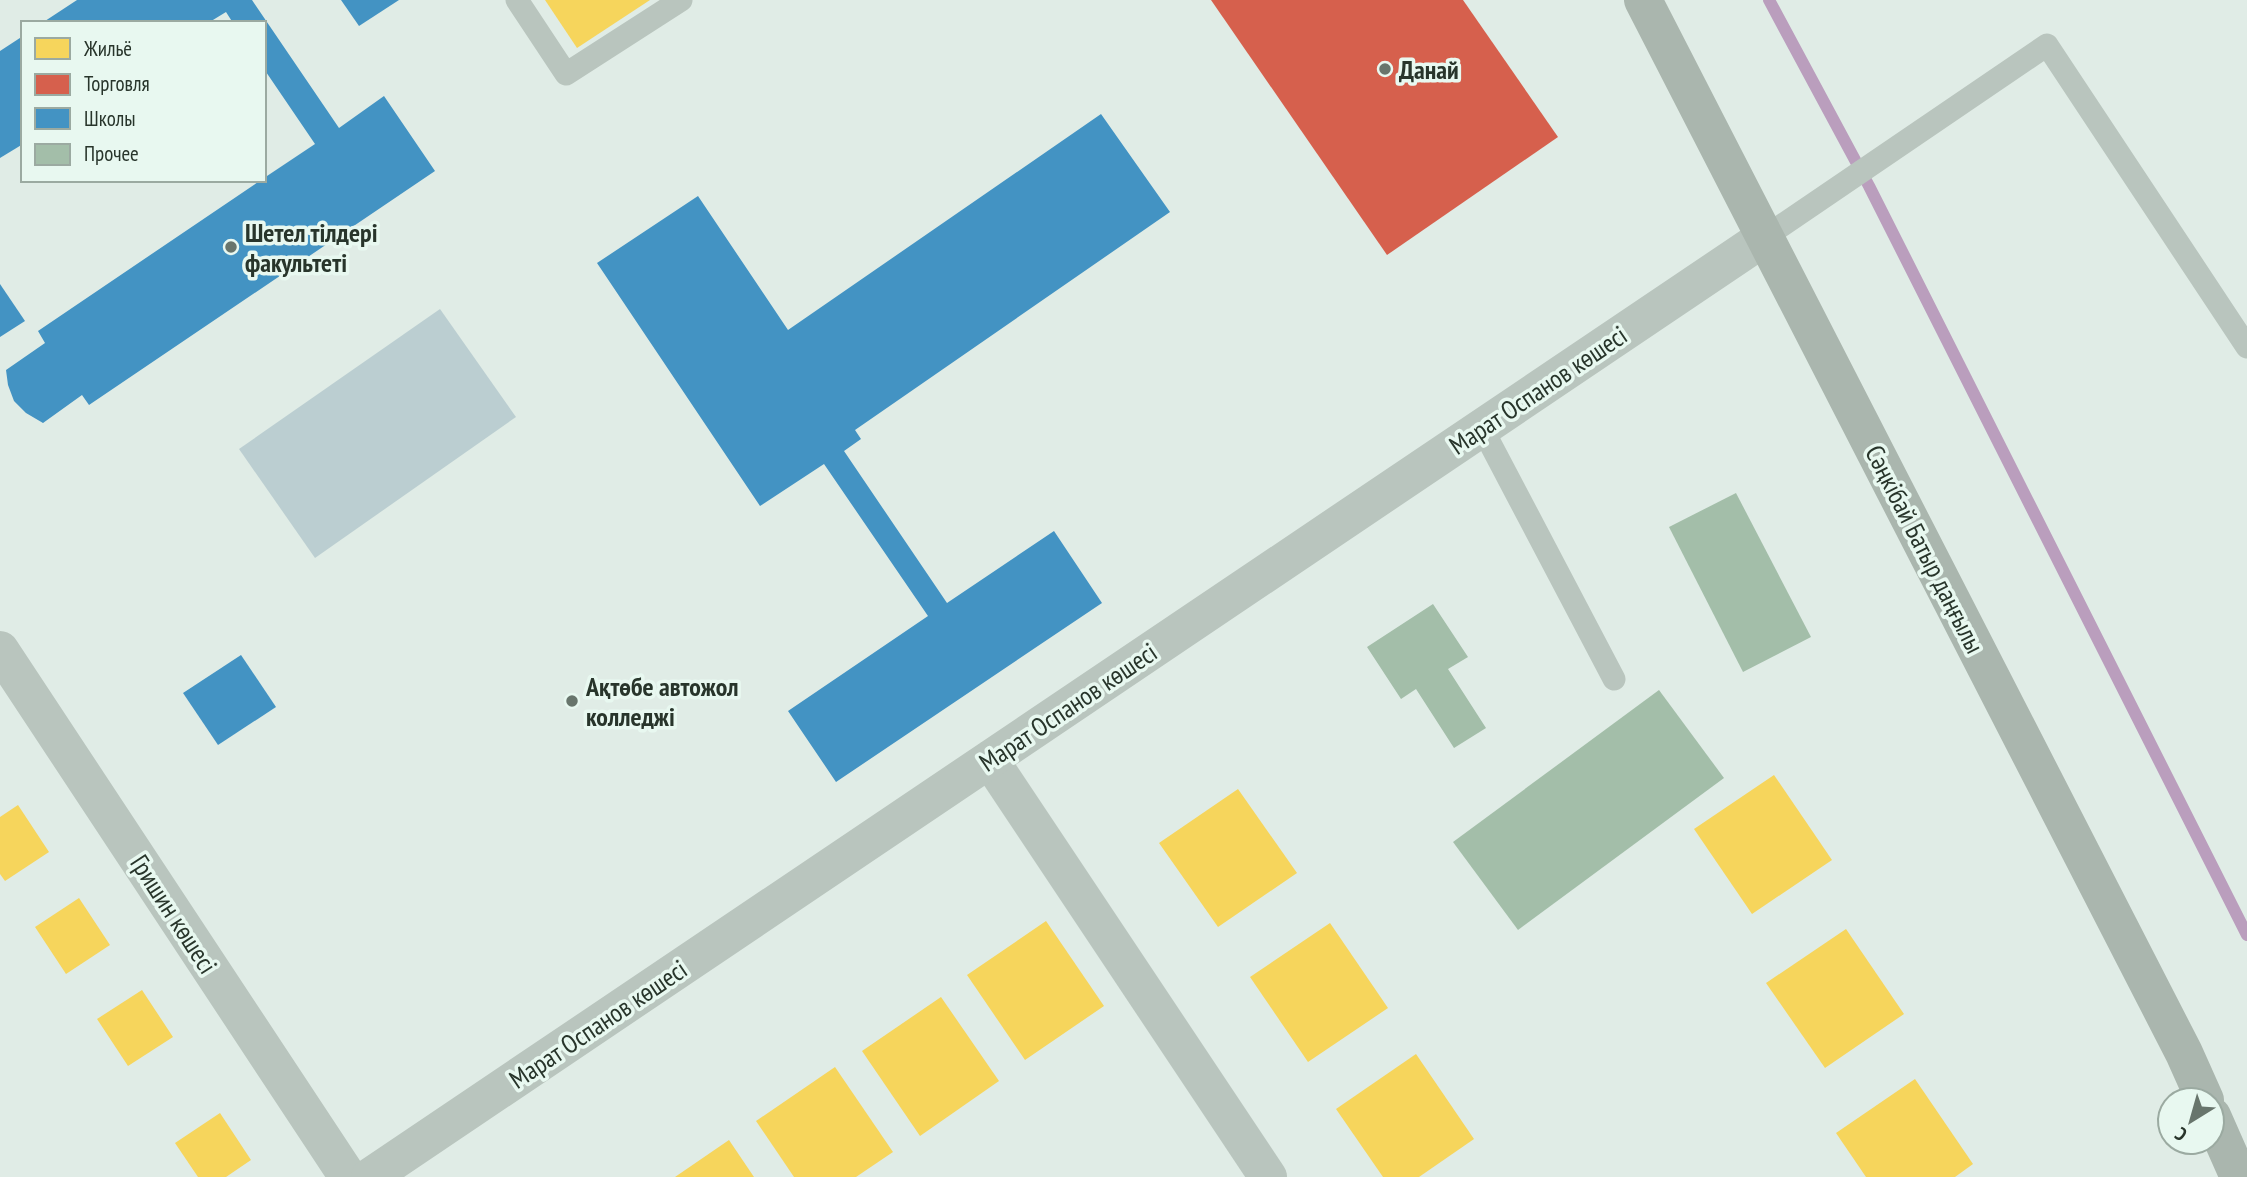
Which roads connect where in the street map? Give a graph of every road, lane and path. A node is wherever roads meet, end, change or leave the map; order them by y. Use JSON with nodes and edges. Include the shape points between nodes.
{"nodes":[{"id":1,"x":517,"y":0,"type":"edge"},
{"id":2,"x":681,"y":0,"type":"edge"},
{"id":3,"x":1643,"y":0,"type":"edge"},
{"id":4,"x":1765,"y":237,"type":"junction"},
{"id":5,"x":2247,"y":347,"type":"edge"},
{"id":6,"x":1482,"y":428,"type":"junction"},
{"id":7,"x":0,"y":650,"type":"edge"},
{"id":8,"x":1614,"y":679,"type":"dead end"},
{"id":9,"x":990,"y":760,"type":"junction"},
{"id":10,"x":2199,"y":1086,"type":"edge"},
{"id":11,"x":2226,"y":1148,"type":"edge"},
{"id":12,"x":348,"y":1177,"type":"edge"},
{"id":13,"x":370,"y":1177,"type":"edge"},
{"id":14,"x":1268,"y":1177,"type":"edge"},
{"id":15,"x":2239,"y":1177,"type":"edge"}],
"edges":[{"from":1,"to":2,"type":"lane","via":[[566,74]]},
{"from":3,"to":4,"type":"main road","name":"Сәңкібай Батыр даңғылы"},
{"from":4,"to":5,"type":"lane","via":[[2047,45]]},
{"from":4,"to":6,"type":"street","name":"Марат Оспанов көшесі"},
{"from":4,"to":10,"type":"main road","name":"Сәңкібай Батыр даңғылы"},
{"from":6,"to":8,"type":"lane"},
{"from":6,"to":9,"type":"street","name":"Марат Оспанов көшесі"},
{"from":7,"to":12,"type":"street","name":"Гришин көшесі"},
{"from":9,"to":13,"type":"street","name":"Марат Оспанов көшесі"},
{"from":9,"to":14,"type":"street"},
{"from":11,"to":15,"type":"main road"}]}
